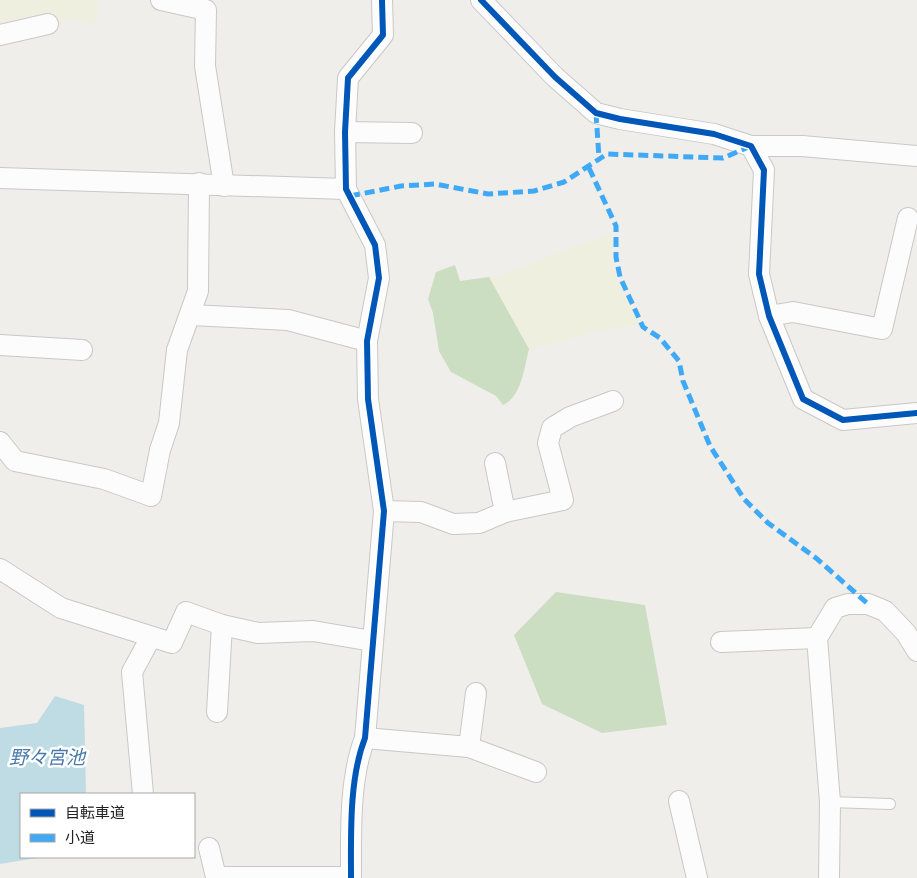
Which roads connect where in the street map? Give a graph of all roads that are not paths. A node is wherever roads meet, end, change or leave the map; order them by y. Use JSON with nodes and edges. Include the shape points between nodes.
{"nodes":[{"id":1,"x":161,"y":0,"type":"edge"},
{"id":2,"x":382,"y":0,"type":"edge"},
{"id":3,"x":481,"y":0,"type":"edge"},
{"id":4,"x":48,"y":24,"type":"dead end"},
{"id":5,"x":0,"y":35,"type":"edge"},
{"id":6,"x":345,"y":132,"type":"junction"},
{"id":7,"x":412,"y":133,"type":"dead end"},
{"id":8,"x":751,"y":146,"type":"junction"},
{"id":9,"x":917,"y":156,"type":"edge"},
{"id":10,"x":0,"y":178,"type":"edge"},
{"id":11,"x":200,"y":183,"type":"junction"},
{"id":12,"x":224,"y":186,"type":"junction"},
{"id":13,"x":346,"y":189,"type":"junction"},
{"id":14,"x":908,"y":218,"type":"dead end"},
{"id":15,"x":191,"y":315,"type":"junction"},
{"id":16,"x":769,"y":316,"type":"junction"},
{"id":17,"x":367,"y":341,"type":"junction"},
{"id":18,"x":0,"y":345,"type":"edge"},
{"id":19,"x":82,"y":350,"type":"dead end"},
{"id":20,"x":613,"y":401,"type":"dead end"},
{"id":21,"x":917,"y":413,"type":"edge"},
{"id":22,"x":0,"y":442,"type":"edge"},
{"id":23,"x":495,"y":463,"type":"dead end"},
{"id":24,"x":384,"y":511,"type":"junction"},
{"id":25,"x":505,"y":512,"type":"junction"},
{"id":26,"x":0,"y":568,"type":"edge"},
{"id":27,"x":222,"y":625,"type":"junction"},
{"id":28,"x":151,"y":637,"type":"junction"},
{"id":29,"x":817,"y":638,"type":"junction"},
{"id":30,"x":372,"y":641,"type":"junction"},
{"id":31,"x":721,"y":642,"type":"dead end"},
{"id":32,"x":917,"y":651,"type":"edge"},
{"id":33,"x":476,"y":693,"type":"dead end"},
{"id":34,"x":217,"y":712,"type":"dead end"},
{"id":35,"x":365,"y":738,"type":"junction"},
{"id":36,"x":468,"y":747,"type":"junction"},
{"id":37,"x":536,"y":772,"type":"dead end"},
{"id":38,"x":144,"y":793,"type":"edge"},
{"id":39,"x":679,"y":801,"type":"dead end"},
{"id":40,"x":830,"y":802,"type":"junction"},
{"id":41,"x":890,"y":804,"type":"dead end"},
{"id":42,"x":209,"y":848,"type":"dead end"},
{"id":43,"x":351,"y":878,"type":"edge"},
{"id":44,"x":697,"y":878,"type":"edge"},
{"id":45,"x":829,"y":878,"type":"edge"}],
"edges":[{"from":1,"to":12,"type":"street","via":[[206,10],[205,66]]},
{"from":2,"to":6,"type":"street","via":[[383,35],[348,78]]},
{"from":3,"to":8,"type":"street","via":[[555,77],[596,112],[620,120],[714,134]]},
{"from":4,"to":5,"type":"street"},
{"from":6,"to":7,"type":"street"},
{"from":6,"to":13,"type":"street"},
{"from":8,"to":9,"type":"street","via":[[802,146]]},
{"from":8,"to":16,"type":"street","via":[[764,170],[759,274]]},
{"from":10,"to":11,"type":"street"},
{"from":11,"to":12,"type":"street"},
{"from":11,"to":15,"type":"street","via":[[198,291]]},
{"from":12,"to":13,"type":"street"},
{"from":13,"to":17,"type":"street","via":[[375,245],[379,278]]},
{"from":14,"to":16,"type":"street","via":[[882,329],[793,312]]},
{"from":15,"to":17,"type":"street","via":[[288,320]]},
{"from":15,"to":22,"type":"street","via":[[177,350],[169,423],[151,496],[104,479],[15,461]]},
{"from":16,"to":21,"type":"street","via":[[803,400],[843,420]]},
{"from":17,"to":24,"type":"street","via":[[368,399]]},
{"from":18,"to":19,"type":"street"},
{"from":20,"to":25,"type":"street","via":[[570,417],[552,428],[548,443],[563,500]]},
{"from":23,"to":25,"type":"street"},
{"from":24,"to":25,"type":"street","via":[[421,512],[453,524],[479,523]]},
{"from":24,"to":30,"type":"street"},
{"from":26,"to":28,"type":"street","via":[[61,608]]},
{"from":27,"to":28,"type":"street","via":[[186,612],[172,643]]},
{"from":27,"to":30,"type":"street","via":[[258,633],[313,631]]},
{"from":27,"to":34,"type":"street"},
{"from":28,"to":38,"type":"street","via":[[132,672]]},
{"from":29,"to":31,"type":"street"},
{"from":29,"to":32,"type":"street","via":[[835,608],[868,604],[885,611],[906,633]]},
{"from":29,"to":40,"type":"street"},
{"from":30,"to":35,"type":"street"},
{"from":33,"to":36,"type":"street"},
{"from":35,"to":36,"type":"street"},
{"from":35,"to":43,"type":"street","via":[[358,756],[351,834]]},
{"from":36,"to":37,"type":"street"},
{"from":39,"to":44,"type":"street"},
{"from":40,"to":41,"type":"lane"},
{"from":40,"to":45,"type":"street"},
{"from":42,"to":43,"type":"street","via":[[216,876]]}]}
